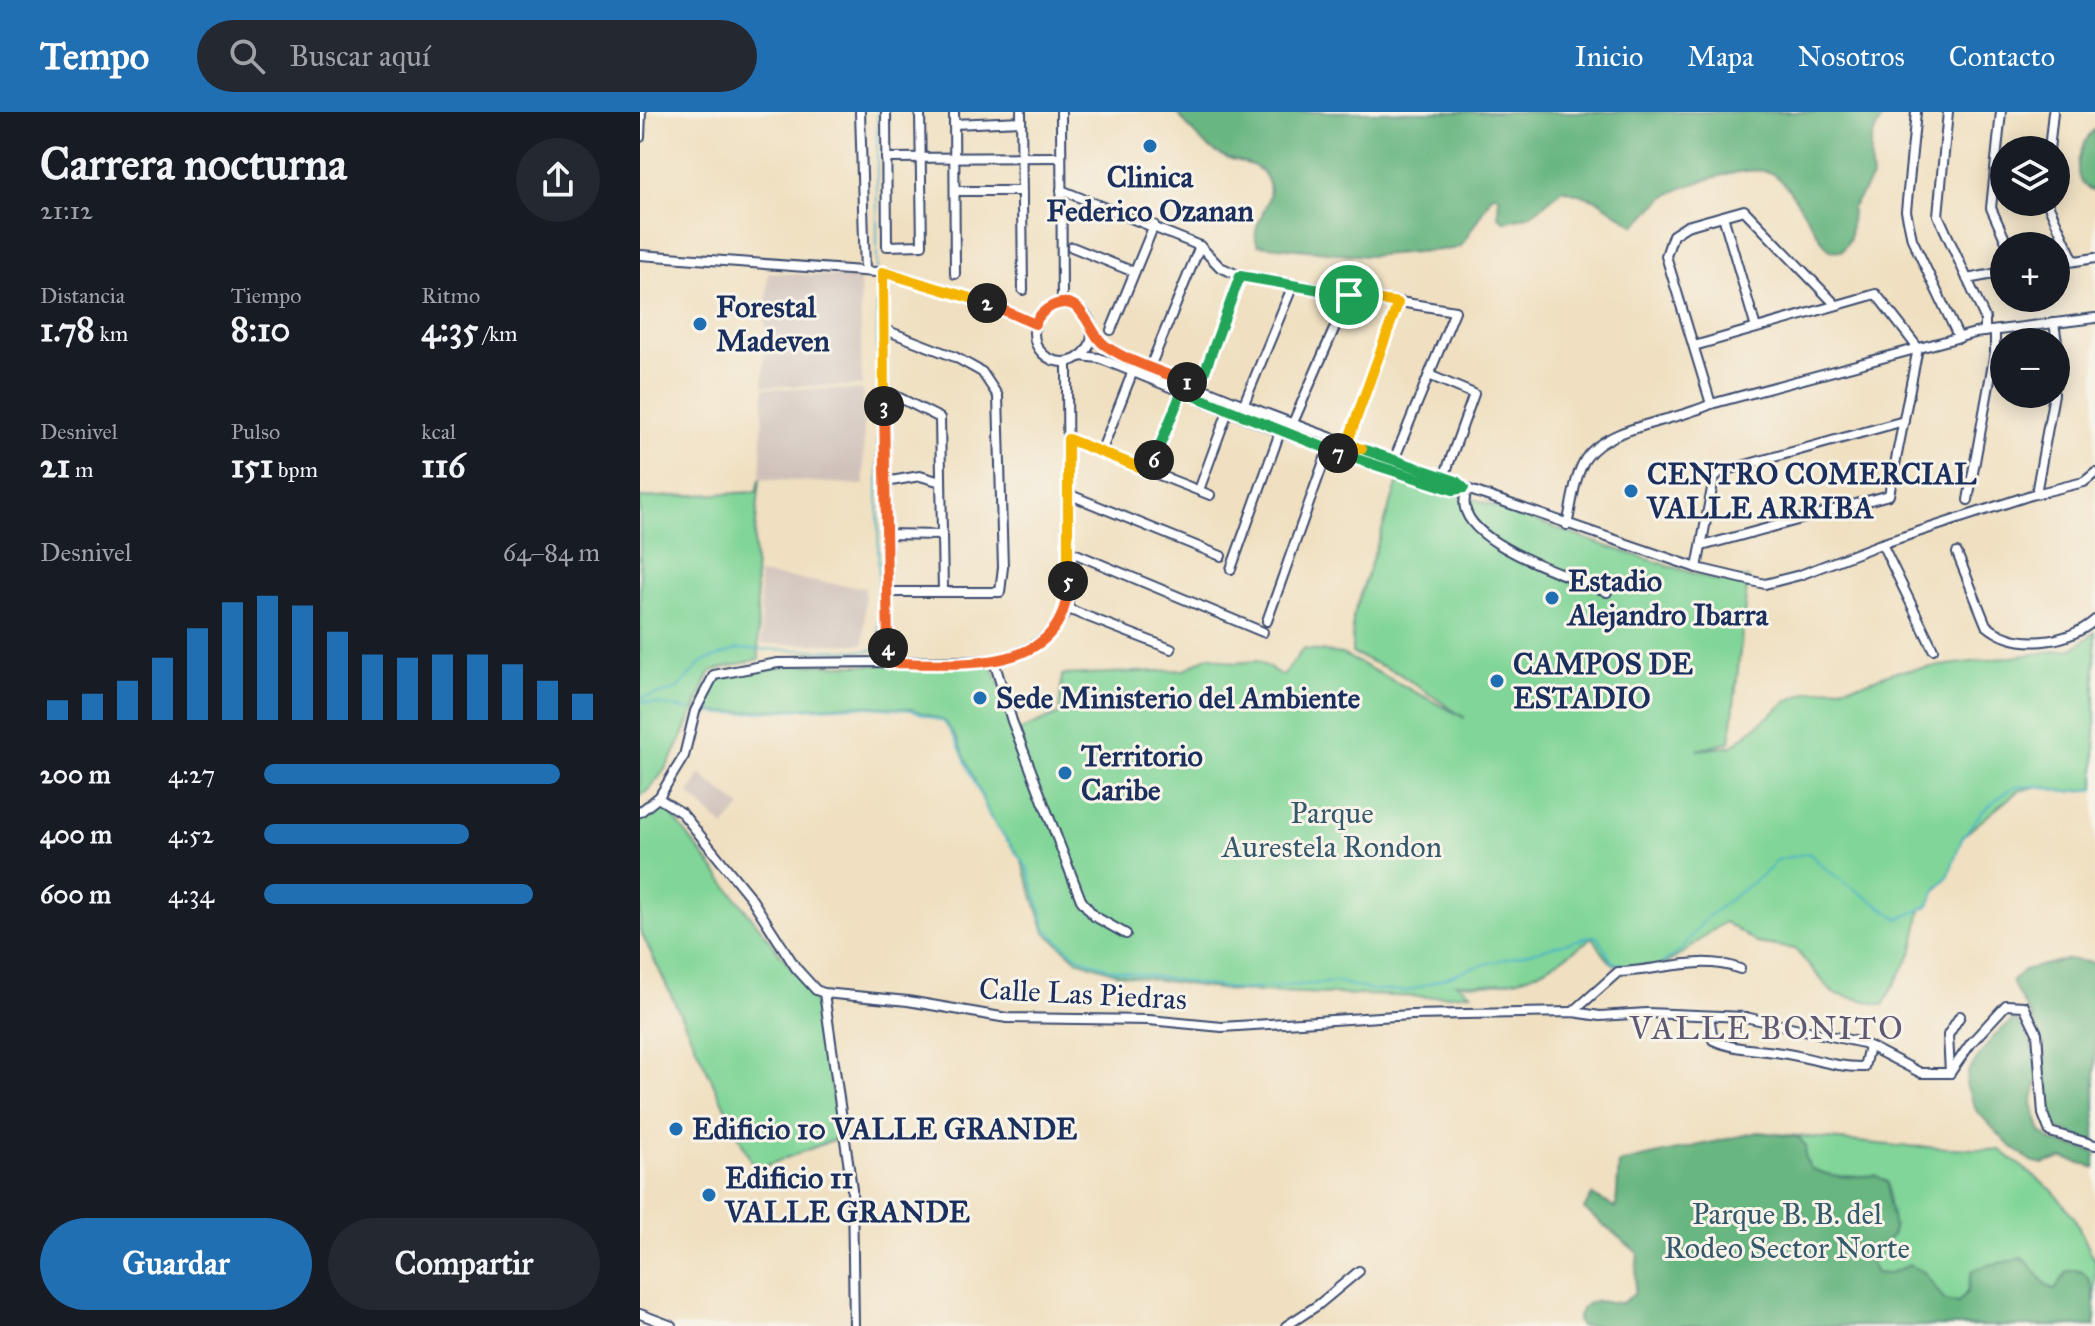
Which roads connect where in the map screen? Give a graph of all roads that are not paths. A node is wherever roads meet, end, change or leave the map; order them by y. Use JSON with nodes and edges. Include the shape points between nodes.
{"nodes":[{"id":1,"x":641,"y":112,"type":"edge"},
{"id":2,"x":860,"y":112,"type":"edge"},
{"id":3,"x":886,"y":112,"type":"edge"},
{"id":4,"x":920,"y":112,"type":"edge"},
{"id":5,"x":954,"y":112,"type":"edge"},
{"id":6,"x":987,"y":112,"type":"edge"},
{"id":7,"x":1061,"y":112,"type":"edge"},
{"id":8,"x":1916,"y":112,"type":"edge"},
{"id":9,"x":1948,"y":112,"type":"edge"},
{"id":10,"x":2001,"y":112,"type":"edge"},
{"id":11,"x":2053,"y":112,"type":"edge"},
{"id":12,"x":1021,"y":116,"type":"edge"},
{"id":13,"x":987,"y":123,"type":"junction"},
{"id":14,"x":954,"y":124,"type":"junction"},
{"id":15,"x":2050,"y":136,"type":"edge"},
{"id":16,"x":640,"y":137,"type":"edge"},
{"id":17,"x":1021,"y":156,"type":"junction"},
{"id":18,"x":954,"y":157,"type":"junction"},
{"id":19,"x":1061,"y":157,"type":"junction"},
{"id":20,"x":886,"y":158,"type":"junction"},
{"id":21,"x":921,"y":158,"type":"junction"},
{"id":22,"x":1061,"y":190,"type":"junction"},
{"id":23,"x":955,"y":191,"type":"junction"},
{"id":24,"x":1021,"y":191,"type":"junction"},
{"id":25,"x":1723,"y":216,"type":"junction"},
{"id":26,"x":2053,"y":216,"type":"edge"},
{"id":27,"x":1154,"y":225,"type":"junction"},
{"id":28,"x":2002,"y":232,"type":"edge"},
{"id":29,"x":1200,"y":246,"type":"junction"},
{"id":30,"x":1072,"y":247,"type":"dead end"},
{"id":31,"x":640,"y":255,"type":"edge"},
{"id":32,"x":2095,"y":258,"type":"edge"},
{"id":33,"x":2074,"y":261,"type":"junction"},
{"id":34,"x":2070,"y":262,"type":"edge"},
{"id":35,"x":865,"y":271,"type":"junction"},
{"id":36,"x":883,"y":272,"type":"junction"},
{"id":37,"x":1134,"y":272,"type":"junction"},
{"id":38,"x":955,"y":274,"type":"dead end"},
{"id":39,"x":1990,"y":275,"type":"edge"},
{"id":40,"x":1240,"y":276,"type":"junction"},
{"id":41,"x":1967,"y":279,"type":"junction"},
{"id":42,"x":1293,"y":285,"type":"junction"},
{"id":43,"x":1023,"y":290,"type":"dead end"},
{"id":44,"x":1349,"y":295,"type":"junction"},
{"id":45,"x":1398,"y":303,"type":"junction"},
{"id":46,"x":1062,"y":304,"type":"junction"},
{"id":47,"x":1836,"y":305,"type":"junction"},
{"id":48,"x":2095,"y":318,"type":"edge"},
{"id":49,"x":2054,"y":323,"type":"junction"},
{"id":50,"x":1035,"y":324,"type":"junction"},
{"id":51,"x":1756,"y":328,"type":"junction"},
{"id":52,"x":2018,"y":328,"type":"edge"},
{"id":53,"x":2055,"y":328,"type":"edge"},
{"id":54,"x":883,"y":329,"type":"junction"},
{"id":55,"x":1111,"y":330,"type":"dead end"},
{"id":56,"x":1990,"y":332,"type":"joint"},
{"id":57,"x":1093,"y":335,"type":"junction"},
{"id":58,"x":1959,"y":338,"type":"junction"},
{"id":59,"x":1694,"y":346,"type":"junction"},
{"id":60,"x":1918,"y":348,"type":"junction"},
{"id":61,"x":1080,"y":356,"type":"junction"},
{"id":62,"x":1067,"y":362,"type":"junction"},
{"id":63,"x":1150,"y":367,"type":"junction"},
{"id":64,"x":1133,"y":371,"type":"junction"},
{"id":65,"x":1429,"y":375,"type":"junction"},
{"id":66,"x":1990,"y":379,"type":"edge"},
{"id":67,"x":1199,"y":387,"type":"junction"},
{"id":68,"x":884,"y":390,"type":"junction"},
{"id":69,"x":1182,"y":391,"type":"junction"},
{"id":70,"x":1711,"y":404,"type":"junction"},
{"id":71,"x":1243,"y":406,"type":"junction"},
{"id":72,"x":2051,"y":408,"type":"edge"},
{"id":73,"x":1228,"y":411,"type":"junction"},
{"id":74,"x":1904,"y":421,"type":"junction"},
{"id":75,"x":1292,"y":425,"type":"junction"},
{"id":76,"x":1280,"y":432,"type":"junction"},
{"id":77,"x":1068,"y":439,"type":"junction"},
{"id":78,"x":1347,"y":444,"type":"junction"},
{"id":79,"x":1328,"y":450,"type":"junction"},
{"id":80,"x":1101,"y":452,"type":"junction"},
{"id":81,"x":1394,"y":460,"type":"junction"},
{"id":82,"x":1149,"y":471,"type":"junction"},
{"id":83,"x":2095,"y":473,"type":"edge"},
{"id":84,"x":1444,"y":477,"type":"junction"},
{"id":85,"x":885,"y":482,"type":"junction"},
{"id":86,"x":941,"y":482,"type":"junction"},
{"id":87,"x":2037,"y":488,"type":"dead end"},
{"id":88,"x":1466,"y":489,"type":"junction"},
{"id":89,"x":1199,"y":490,"type":"junction"},
{"id":90,"x":1068,"y":494,"type":"junction"},
{"id":91,"x":1210,"y":495,"type":"dead end"},
{"id":92,"x":1968,"y":500,"type":"dead end"},
{"id":93,"x":1567,"y":525,"type":"junction"},
{"id":94,"x":885,"y":534,"type":"junction"},
{"id":95,"x":942,"y":535,"type":"junction"},
{"id":96,"x":1882,"y":544,"type":"junction"},
{"id":97,"x":1702,"y":546,"type":"junction"},
{"id":98,"x":1069,"y":551,"type":"junction"},
{"id":99,"x":1957,"y":553,"type":"dead end"},
{"id":100,"x":1221,"y":556,"type":"dead end"},
{"id":101,"x":1697,"y":568,"type":"junction"},
{"id":102,"x":1231,"y":569,"type":"dead end"},
{"id":103,"x":886,"y":592,"type":"junction"},
{"id":104,"x":943,"y":592,"type":"junction"},
{"id":105,"x":1607,"y":592,"type":"dead end"},
{"id":106,"x":1068,"y":609,"type":"junction"},
{"id":107,"x":2095,"y":620,"type":"edge"},
{"id":108,"x":1267,"y":621,"type":"dead end"},
{"id":109,"x":1263,"y":632,"type":"dead end"},
{"id":110,"x":1171,"y":649,"type":"dead end"},
{"id":111,"x":1933,"y":649,"type":"dead end"},
{"id":112,"x":994,"y":661,"type":"junction"},
{"id":113,"x":889,"y":663,"type":"junction"},
{"id":114,"x":658,"y":798,"type":"junction"},
{"id":115,"x":640,"y":812,"type":"edge"},
{"id":116,"x":1126,"y":934,"type":"dead end"},
{"id":117,"x":1740,"y":969,"type":"dead end"},
{"id":118,"x":824,"y":993,"type":"junction"},
{"id":119,"x":1573,"y":1012,"type":"junction"},
{"id":120,"x":1709,"y":1016,"type":"junction"},
{"id":121,"x":1960,"y":1016,"type":"dead end"},
{"id":122,"x":1869,"y":1046,"type":"junction"},
{"id":123,"x":1950,"y":1073,"type":"junction"},
{"id":124,"x":2095,"y":1145,"type":"edge"},
{"id":125,"x":1359,"y":1271,"type":"dead end"},
{"id":126,"x":640,"y":1314,"type":"edge"},
{"id":127,"x":672,"y":1326,"type":"edge"},
{"id":128,"x":854,"y":1326,"type":"edge"},
{"id":129,"x":1286,"y":1326,"type":"edge"}],
"edges":[{"from":1,"to":16,"type":"street"},
{"from":2,"to":35,"type":"street"},
{"from":3,"to":20,"type":"street"},
{"from":4,"to":21,"type":"street"},
{"from":5,"to":14,"type":"street"},
{"from":6,"to":13,"type":"street"},
{"from":7,"to":19,"type":"street"},
{"from":8,"to":58,"type":"street","via":[[1906,211],[1912,239]]},
{"from":9,"to":41,"type":"street","via":[[1938,215]]},
{"from":10,"to":28,"type":"street","via":[[1991,208]]},
{"from":11,"to":15,"type":"street"},
{"from":12,"to":13,"type":"street"},
{"from":12,"to":17,"type":"street"},
{"from":13,"to":14,"type":"street"},
{"from":14,"to":18,"type":"street"},
{"from":17,"to":18,"type":"street"},
{"from":17,"to":19,"type":"street"},
{"from":17,"to":24,"type":"street"},
{"from":18,"to":21,"type":"street"},
{"from":18,"to":23,"type":"street"},
{"from":19,"to":22,"type":"street"},
{"from":20,"to":21,"type":"street"},
{"from":20,"to":21,"type":"street","via":[[887,246],[922,245]]},
{"from":22,"to":27,"type":"street"},
{"from":22,"to":46,"type":"street"},
{"from":23,"to":24,"type":"street"},
{"from":23,"to":38,"type":"street"},
{"from":24,"to":43,"type":"street"},
{"from":25,"to":47,"type":"street","via":[[1744,210]]},
{"from":25,"to":51,"type":"street"},
{"from":25,"to":59,"type":"street","via":[[1673,235],[1666,256]]},
{"from":26,"to":33,"type":"street"},
{"from":27,"to":29,"type":"street"},
{"from":27,"to":37,"type":"street"},
{"from":29,"to":40,"type":"street","via":[[1220,267]]},
{"from":29,"to":63,"type":"street"},
{"from":30,"to":37,"type":"street"},
{"from":31,"to":35,"type":"street"},
{"from":32,"to":33,"type":"street"},
{"from":33,"to":34,"type":"street"},
{"from":35,"to":36,"type":"street"},
{"from":36,"to":50,"type":"street","via":[[940,286]]},
{"from":36,"to":54,"type":"street"},
{"from":37,"to":55,"type":"street"},
{"from":39,"to":41,"type":"street"},
{"from":40,"to":42,"type":"street"},
{"from":40,"to":67,"type":"street"},
{"from":41,"to":56,"type":"street"},
{"from":42,"to":44,"type":"street"},
{"from":42,"to":71,"type":"street"},
{"from":44,"to":45,"type":"street"},
{"from":44,"to":75,"type":"street"},
{"from":45,"to":65,"type":"street","via":[[1455,311]]},
{"from":45,"to":78,"type":"street"},
{"from":46,"to":50,"type":"street","via":[[1038,316]]},
{"from":46,"to":57,"type":"street","via":[[1080,309]]},
{"from":47,"to":51,"type":"street"},
{"from":47,"to":60,"type":"street","via":[[1876,294]]},
{"from":48,"to":49,"type":"street"},
{"from":49,"to":52,"type":"street"},
{"from":49,"to":53,"type":"street"},
{"from":50,"to":62,"type":"street","via":[[1040,351]]},
{"from":51,"to":59,"type":"street"},
{"from":54,"to":68,"type":"street"},
{"from":54,"to":104,"type":"street","via":[[982,372],[998,396],[1000,592]]},
{"from":56,"to":58,"type":"street"},
{"from":57,"to":61,"type":"street"},
{"from":57,"to":63,"type":"street"},
{"from":58,"to":60,"type":"street"},
{"from":59,"to":70,"type":"street"},
{"from":60,"to":70,"type":"street"},
{"from":60,"to":74,"type":"street"},
{"from":61,"to":62,"type":"street"},
{"from":61,"to":64,"type":"street"},
{"from":62,"to":77,"type":"street"},
{"from":63,"to":67,"type":"street"},
{"from":64,"to":69,"type":"street"},
{"from":64,"to":80,"type":"street"},
{"from":65,"to":81,"type":"street"},
{"from":65,"to":84,"type":"street","via":[[1474,394]]},
{"from":66,"to":92,"type":"street"},
{"from":67,"to":71,"type":"street"},
{"from":68,"to":85,"type":"street"},
{"from":68,"to":86,"type":"street","via":[[940,418]]},
{"from":69,"to":73,"type":"street"},
{"from":69,"to":82,"type":"street"},
{"from":70,"to":93,"type":"street","via":[[1600,444],[1585,460]]},
{"from":71,"to":75,"type":"street"},
{"from":72,"to":87,"type":"street"},
{"from":73,"to":76,"type":"street"},
{"from":73,"to":89,"type":"street"},
{"from":74,"to":97,"type":"street","via":[[1720,472],[1714,478]]},
{"from":74,"to":97,"type":"street","via":[[1889,495]]},
{"from":75,"to":78,"type":"street"},
{"from":76,"to":79,"type":"street"},
{"from":76,"to":102,"type":"street"},
{"from":77,"to":80,"type":"street"},
{"from":77,"to":90,"type":"street"},
{"from":78,"to":81,"type":"street"},
{"from":79,"to":88,"type":"street","via":[[1453,490]]},
{"from":79,"to":108,"type":"street"},
{"from":80,"to":82,"type":"street"},
{"from":81,"to":84,"type":"street"},
{"from":82,"to":89,"type":"street"},
{"from":83,"to":96,"type":"street","via":[[2084,482]]},
{"from":84,"to":88,"type":"street"},
{"from":85,"to":86,"type":"street","via":[[920,476]]},
{"from":85,"to":94,"type":"street"},
{"from":86,"to":95,"type":"street"},
{"from":88,"to":93,"type":"street"},
{"from":88,"to":105,"type":"street","via":[[1465,514],[1483,537]]},
{"from":89,"to":91,"type":"street"},
{"from":90,"to":98,"type":"street"},
{"from":90,"to":100,"type":"street"},
{"from":93,"to":101,"type":"street"},
{"from":94,"to":95,"type":"street"},
{"from":94,"to":103,"type":"street"},
{"from":95,"to":104,"type":"street"},
{"from":96,"to":101,"type":"street","via":[[1765,584]]},
{"from":96,"to":111,"type":"street"},
{"from":97,"to":101,"type":"street"},
{"from":98,"to":106,"type":"street"},
{"from":98,"to":109,"type":"street"},
{"from":99,"to":107,"type":"street","via":[[1993,631],[2051,642]]},
{"from":103,"to":104,"type":"street"},
{"from":103,"to":113,"type":"street"},
{"from":106,"to":110,"type":"street"},
{"from":106,"to":112,"type":"street","via":[[1042,641]]},
{"from":112,"to":113,"type":"street"},
{"from":112,"to":116,"type":"street","via":[[1081,900],[1094,916]]},
{"from":113,"to":114,"type":"street","via":[[778,663],[714,675],[695,711],[684,756]]},
{"from":114,"to":115,"type":"street"},
{"from":114,"to":118,"type":"street","via":[[682,813],[751,898],[796,968]]},
{"from":117,"to":119,"type":"street","via":[[1698,961],[1652,972],[1618,972]]},
{"from":118,"to":119,"type":"street","name":"Calle Las Piedras","via":[[1007,1018],[1222,1027]]},
{"from":118,"to":128,"type":"street","via":[[852,1189]]},
{"from":119,"to":120,"type":"street","name":"Calle Las Piedras"},
{"from":120,"to":122,"type":"street","name":"Calle Las Piedras","via":[[1781,1023]]},
{"from":120,"to":122,"type":"street","via":[[1713,1040],[1725,1046],[1848,1068],[1864,1067]]},
{"from":121,"to":123,"type":"street","via":[[1948,1035]]},
{"from":122,"to":123,"type":"street","name":"Calle Las Piedras","via":[[1921,1073]]},
{"from":123,"to":124,"type":"street","via":[[2006,1005],[2024,1006],[2037,1033],[2043,1114],[2050,1132]]},
{"from":125,"to":129,"type":"street"},
{"from":126,"to":127,"type":"street"}]}
